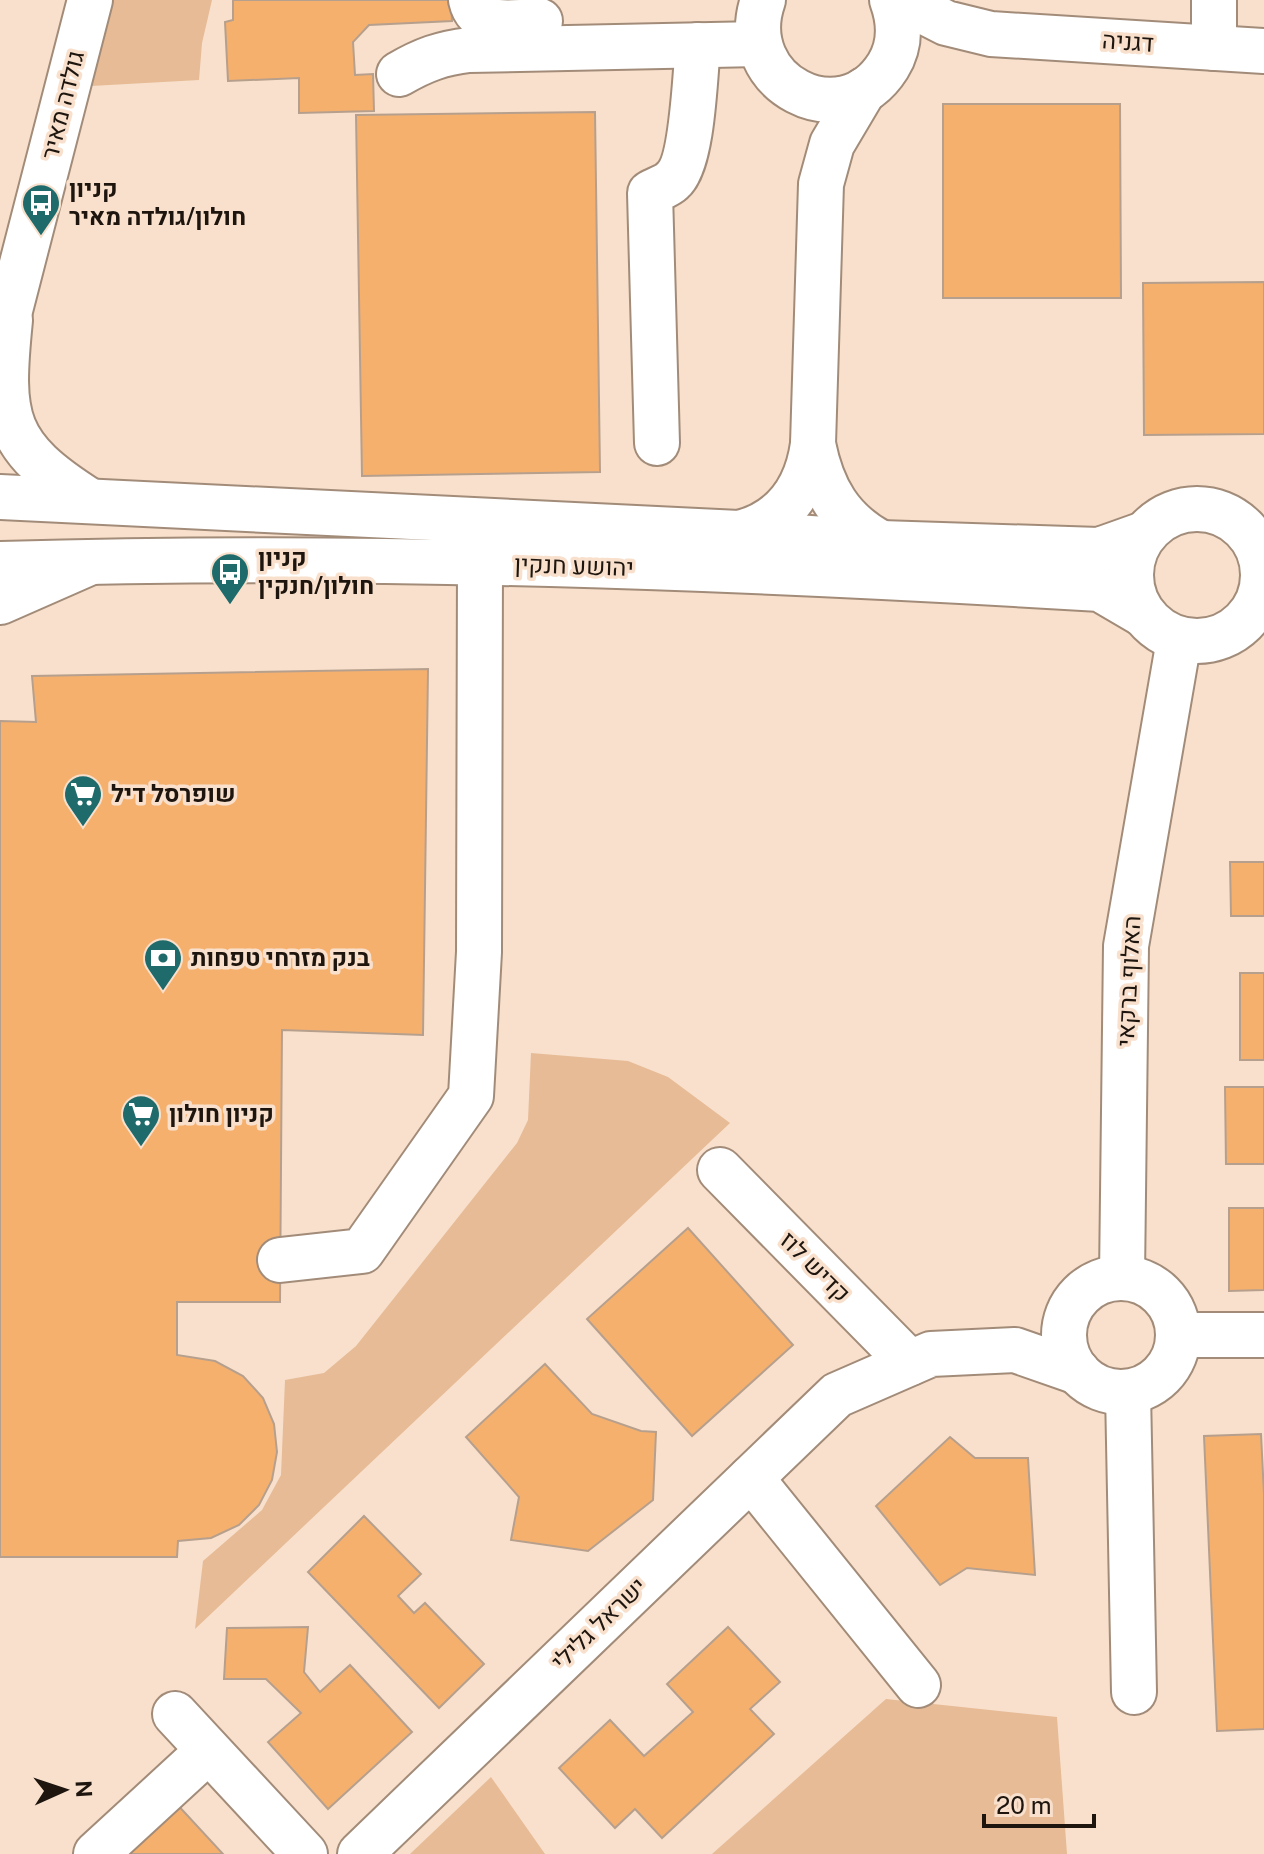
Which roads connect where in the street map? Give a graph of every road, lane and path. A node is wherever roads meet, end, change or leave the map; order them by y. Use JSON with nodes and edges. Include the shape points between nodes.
{"nodes":[{"id":1,"x":90,"y":0,"type":"edge"},
{"id":2,"x":471,"y":0,"type":"edge"},
{"id":3,"x":892,"y":0,"type":"edge"},
{"id":4,"x":901,"y":0,"type":"edge"},
{"id":5,"x":1214,"y":0,"type":"edge"},
{"id":6,"x":760,"y":22,"type":"edge"},
{"id":7,"x":991,"y":34,"type":"junction"},
{"id":8,"x":698,"y":45,"type":"junction"},
{"id":9,"x":1214,"y":48,"type":"junction"},
{"id":10,"x":1264,"y":51,"type":"edge"},
{"id":11,"x":399,"y":74,"type":"dead end"},
{"id":12,"x":781,"y":81,"type":"junction"},
{"id":13,"x":872,"y":83,"type":"junction"},
{"id":14,"x":821,"y":184,"type":"junction"},
{"id":15,"x":11,"y":307,"type":"junction"},
{"id":16,"x":0,"y":349,"type":"edge"},
{"id":17,"x":657,"y":443,"type":"dead end"},
{"id":18,"x":813,"y":444,"type":"junction"},
{"id":19,"x":0,"y":497,"type":"edge"},
{"id":20,"x":90,"y":501,"type":"junction"},
{"id":21,"x":513,"y":522,"type":"junction"},
{"id":22,"x":739,"y":533,"type":"junction"},
{"id":23,"x":1144,"y":534,"type":"junction"},
{"id":24,"x":881,"y":543,"type":"junction"},
{"id":25,"x":91,"y":562,"type":"junction"},
{"id":26,"x":0,"y":564,"type":"edge"},
{"id":27,"x":481,"y":572,"type":"junction"},
{"id":28,"x":1264,"y":572,"type":"edge"},
{"id":29,"x":0,"y":602,"type":"edge"},
{"id":30,"x":1141,"y":613,"type":"junction"},
{"id":31,"x":1179,"y":640,"type":"junction"},
{"id":32,"x":720,"y":1170,"type":"dead end"},
{"id":33,"x":280,"y":1260,"type":"dead end"},
{"id":34,"x":1122,"y":1277,"type":"junction"},
{"id":35,"x":1072,"y":1305,"type":"junction"},
{"id":36,"x":1178,"y":1335,"type":"junction"},
{"id":37,"x":1264,"y":1335,"type":"edge"},
{"id":38,"x":1015,"y":1350,"type":"junction"},
{"id":39,"x":910,"y":1363,"type":"junction"},
{"id":40,"x":1078,"y":1372,"type":"junction"},
{"id":41,"x":1128,"y":1392,"type":"junction"},
{"id":42,"x":751,"y":1478,"type":"junction"},
{"id":43,"x":918,"y":1685,"type":"dead end"},
{"id":44,"x":1134,"y":1692,"type":"dead end"},
{"id":45,"x":175,"y":1714,"type":"dead end"},
{"id":46,"x":208,"y":1751,"type":"junction"},
{"id":47,"x":96,"y":1854,"type":"edge"},
{"id":48,"x":305,"y":1854,"type":"edge"},
{"id":49,"x":360,"y":1854,"type":"edge"}],
"edges":[{"from":1,"to":15,"type":"street","name":"גולדה מאיר"},
{"from":2,"to":6,"type":"street","via":[[476,15],[487,22]]},
{"from":3,"to":13,"type":"street","via":[[898,36],[893,58]]},
{"from":4,"to":7,"type":"street","name":"דגניה","via":[[946,23]]},
{"from":5,"to":9,"type":"street"},
{"from":6,"to":8,"type":"street"},
{"from":6,"to":12,"type":"street","name":"דגניה","via":[[767,64]]},
{"from":7,"to":9,"type":"street","name":"דגניה"},
{"from":7,"to":13,"type":"street","name":"דגניה","via":[[921,50]]},
{"from":8,"to":11,"type":"street","via":[[469,50],[433,56]]},
{"from":8,"to":17,"type":"street","via":[[684,160],[674,181],[650,193]]},
{"from":9,"to":10,"type":"street","name":"דגניה"},
{"from":12,"to":13,"type":"street","via":[[820,99],[843,98]]},
{"from":12,"to":14,"type":"street","name":"דגניה","via":[[814,147]]},
{"from":13,"to":14,"type":"street","name":"דגניה","via":[[837,134]]},
{"from":14,"to":18,"type":"street","name":"דגניה"},
{"from":15,"to":16,"type":"street","name":"גולדה מאיר"},
{"from":15,"to":20,"type":"street","via":[[5,365],[10,418],[34,459]]},
{"from":18,"to":22,"type":"street","name":"דגניה","via":[[807,475],[785,509],[765,524]]},
{"from":18,"to":24,"type":"street","name":"דגניה","via":[[835,503],[861,532]]},
{"from":19,"to":20,"type":"street","name":"יהושע חנקין"},
{"from":20,"to":21,"type":"street","name":"יהושע חנקין"},
{"from":21,"to":22,"type":"street","name":"יהושע חנקין"},
{"from":21,"to":27,"type":"street","via":[[489,531]]},
{"from":22,"to":24,"type":"street","name":"יהושע חנקין"},
{"from":23,"to":24,"type":"street","name":"יהושע חנקין","via":[[1099,550]]},
{"from":23,"to":28,"type":"street","via":[[1183,510],[1216,512],[1245,529]]},
{"from":23,"to":30,"type":"street","via":[[1131,574]]},
{"from":25,"to":26,"type":"street","name":"יהושע חנקין"},
{"from":25,"to":27,"type":"street","name":"יהושע חנקין"},
{"from":25,"to":29,"type":"street"},
{"from":27,"to":30,"type":"street","name":"יהושע חנקין","via":[[806,572],[1100,589]]},
{"from":27,"to":33,"type":"street","via":[[479,952],[471,1096],[362,1251]]},
{"from":28,"to":31,"type":"street","via":[[1257,604],[1244,623],[1214,640]]},
{"from":30,"to":31,"type":"street","via":[[1157,630]]},
{"from":31,"to":34,"type":"street","name":"האלוף ברקאי","via":[[1126,946]]},
{"from":32,"to":39,"type":"street","name":"קדיש לוז"},
{"from":34,"to":35,"type":"street","via":[[1102,1280]]},
{"from":34,"to":36,"type":"street","via":[[1150,1284],[1165,1298]]},
{"from":35,"to":38,"type":"street"},
{"from":35,"to":40,"type":"street","via":[[1063,1335]]},
{"from":36,"to":37,"type":"street"},
{"from":36,"to":41,"type":"street","via":[[1163,1374]]},
{"from":38,"to":39,"type":"street","via":[[931,1354]]},
{"from":38,"to":40,"type":"street"},
{"from":39,"to":42,"type":"street","name":"ישראל גלילי","via":[[837,1395]]},
{"from":40,"to":41,"type":"street","via":[[1093,1384]]},
{"from":41,"to":44,"type":"street"},
{"from":42,"to":43,"type":"street"},
{"from":42,"to":49,"type":"street","name":"ישראל גלילי"},
{"from":45,"to":46,"type":"street"},
{"from":46,"to":47,"type":"street"},
{"from":46,"to":48,"type":"street"}]}
